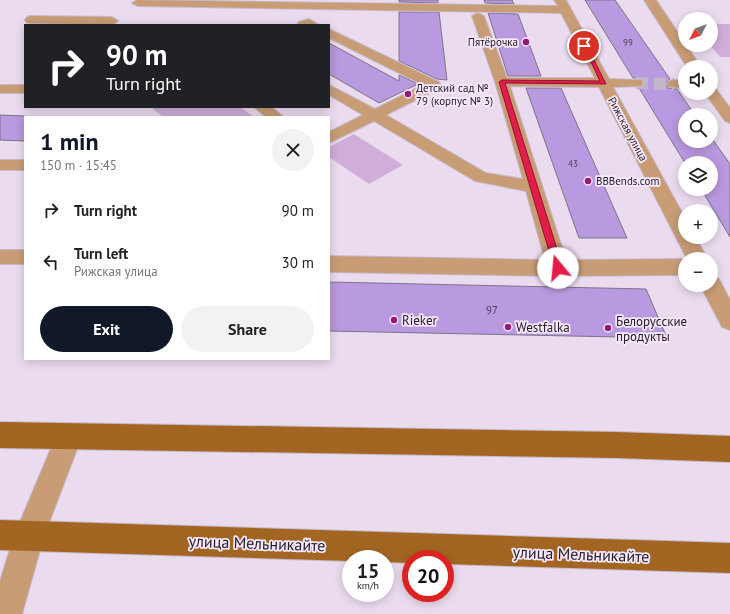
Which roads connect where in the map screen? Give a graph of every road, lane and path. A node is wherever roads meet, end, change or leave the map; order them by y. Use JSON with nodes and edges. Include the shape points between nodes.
{"nodes":[{"id":1,"x":650,"y":0,"type":"edge"},
{"id":2,"x":138,"y":3,"type":"dead end"},
{"id":3,"x":270,"y":3,"type":"edge"},
{"id":4,"x":489,"y":4,"type":"edge"},
{"id":5,"x":563,"y":5,"type":"edge"},
{"id":6,"x":478,"y":16,"type":"dead end"},
{"id":7,"x":31,"y":20,"type":"dead end"},
{"id":8,"x":113,"y":20,"type":"edge"},
{"id":9,"x":330,"y":33,"type":"edge"},
{"id":10,"x":689,"y":60,"type":"edge"},
{"id":11,"x":502,"y":82,"type":"junction"},
{"id":12,"x":604,"y":83,"type":"junction"},
{"id":13,"x":636,"y":83,"type":"tunnel mouth"},
{"id":14,"x":0,"y":89,"type":"edge"},
{"id":15,"x":24,"y":89,"type":"edge"},
{"id":16,"x":330,"y":90,"type":"edge"},
{"id":17,"x":717,"y":100,"type":"edge"},
{"id":18,"x":262,"y":108,"type":"edge"},
{"id":19,"x":274,"y":116,"type":"edge"},
{"id":20,"x":374,"y":116,"type":"junction"},
{"id":21,"x":730,"y":118,"type":"edge"},
{"id":22,"x":330,"y":138,"type":"edge"},
{"id":23,"x":0,"y":164,"type":"edge"},
{"id":24,"x":24,"y":165,"type":"edge"},
{"id":25,"x":534,"y":187,"type":"junction"},
{"id":26,"x":678,"y":223,"type":"edge"},
{"id":27,"x":330,"y":264,"type":"edge"},
{"id":28,"x":558,"y":268,"type":"junction"},
{"id":29,"x":678,"y":268,"type":"edge"},
{"id":30,"x":715,"y":292,"type":"edge"},
{"id":31,"x":730,"y":321,"type":"edge"},
{"id":32,"x":0,"y":435,"type":"edge"},
{"id":33,"x":69,"y":436,"type":"junction"},
{"id":34,"x":730,"y":449,"type":"edge"},
{"id":35,"x":15,"y":535,"type":"edge"},
{"id":36,"x":730,"y":558,"type":"edge"},
{"id":37,"x":6,"y":614,"type":"edge"}],
"edges":[{"from":1,"to":10,"type":"street"},
{"from":2,"to":3,"type":"street"},
{"from":3,"to":4,"type":"street"},
{"from":4,"to":5,"type":"street"},
{"from":5,"to":12,"type":"street","name":"Рижская улица"},
{"from":6,"to":11,"type":"street"},
{"from":7,"to":8,"type":"street"},
{"from":9,"to":20,"type":"street","via":[[434,85]]},
{"from":11,"to":12,"type":"street"},
{"from":11,"to":25,"type":"street"},
{"from":12,"to":13,"type":"street"},
{"from":12,"to":26,"type":"street","name":"Рижская улица"},
{"from":14,"to":15,"type":"street"},
{"from":16,"to":20,"type":"street"},
{"from":17,"to":21,"type":"street"},
{"from":18,"to":19,"type":"street"},
{"from":20,"to":22,"type":"street"},
{"from":20,"to":25,"type":"street","via":[[481,177]]},
{"from":23,"to":24,"type":"street"},
{"from":25,"to":28,"type":"street"},
{"from":27,"to":28,"type":"street"},
{"from":28,"to":29,"type":"street"},
{"from":30,"to":31,"type":"street"},
{"from":32,"to":33,"type":"main road"},
{"from":33,"to":34,"type":"main road"},
{"from":33,"to":35,"type":"street"},
{"from":35,"to":36,"type":"main road","name":"улица Мельникайте"},
{"from":35,"to":37,"type":"street"}]}
